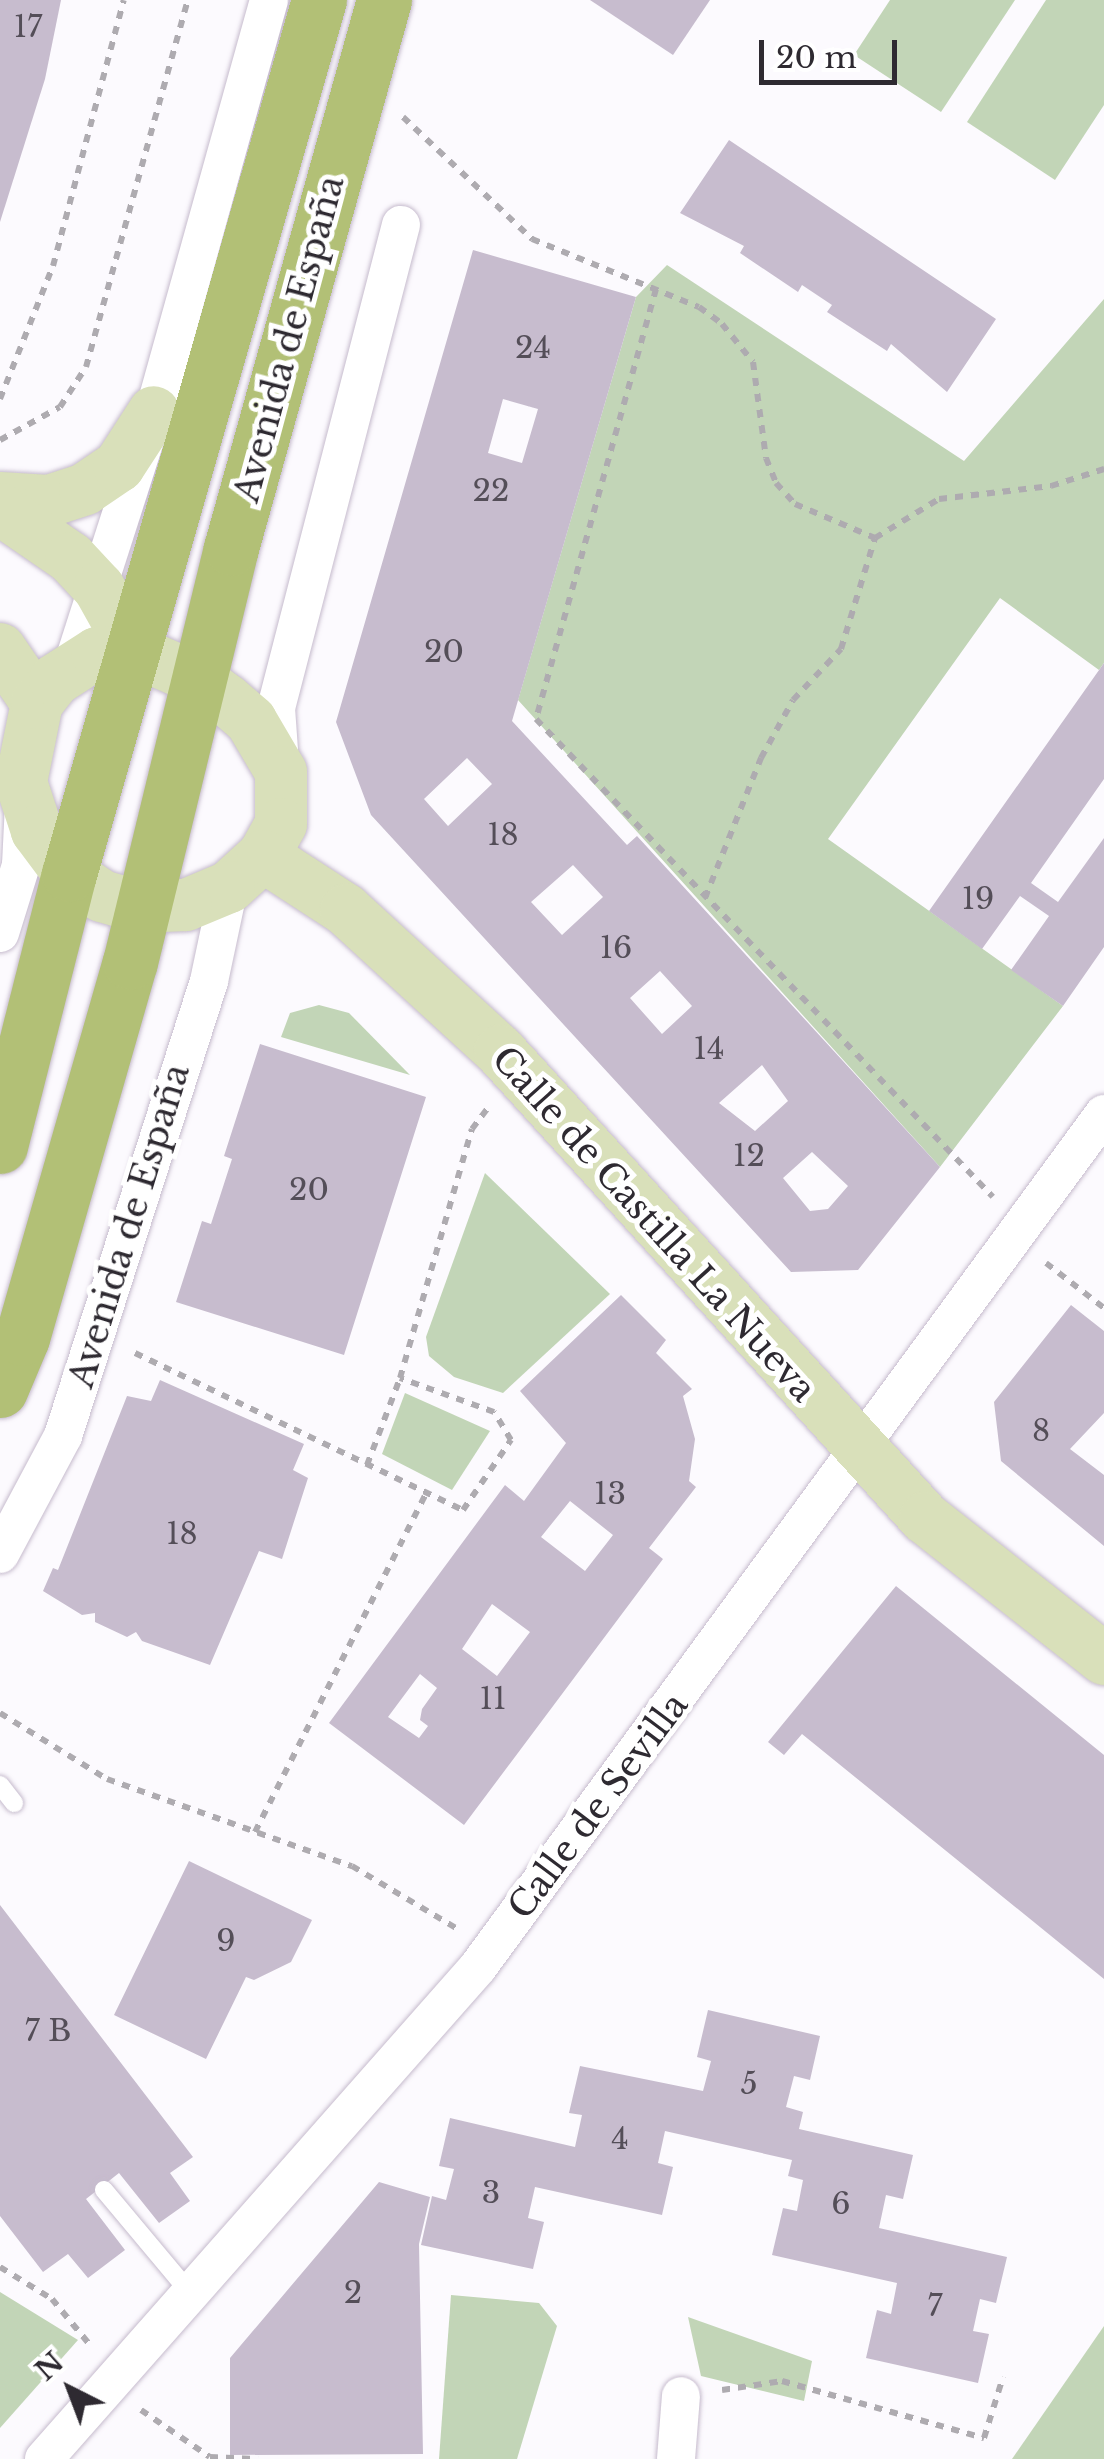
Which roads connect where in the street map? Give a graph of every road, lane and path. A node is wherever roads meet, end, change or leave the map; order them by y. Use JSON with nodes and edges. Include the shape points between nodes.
{"nodes":[{"id":1,"x":124,"y":0,"type":"edge"},
{"id":2,"x":188,"y":0,"type":"edge"},
{"id":3,"x":268,"y":0,"type":"edge"},
{"id":4,"x":319,"y":0,"type":"edge"},
{"id":5,"x":384,"y":0,"type":"edge"},
{"id":6,"x":360,"y":73,"type":"junction"},
{"id":7,"x":401,"y":225,"type":"dead end"},
{"id":8,"x":656,"y":289,"type":"junction"},
{"id":9,"x":0,"y":399,"type":"edge"},
{"id":10,"x":154,"y":412,"type":"junction"},
{"id":11,"x":0,"y":440,"type":"edge"},
{"id":12,"x":1104,"y":469,"type":"edge"},
{"id":13,"x":0,"y":498,"type":"edge"},
{"id":14,"x":0,"y":509,"type":"edge"},
{"id":15,"x":875,"y":538,"type":"junction"},
{"id":16,"x":99,"y":588,"type":"junction"},
{"id":17,"x":0,"y":648,"type":"edge"},
{"id":18,"x":134,"y":651,"type":"junction"},
{"id":19,"x":74,"y":664,"type":"junction"},
{"id":20,"x":198,"y":679,"type":"junction"},
{"id":21,"x":37,"y":703,"type":"junction"},
{"id":22,"x":281,"y":772,"type":"junction"},
{"id":23,"x":21,"y":782,"type":"junction"},
{"id":24,"x":246,"y":871,"type":"junction"},
{"id":25,"x":68,"y":874,"type":"junction"},
{"id":26,"x":705,"y":898,"type":"junction"},
{"id":27,"x":140,"y":906,"type":"junction"},
{"id":28,"x":0,"y":933,"type":"edge"},
{"id":29,"x":516,"y":1069,"type":"junction"},
{"id":30,"x":1104,"y":1114,"type":"edge"},
{"id":31,"x":0,"y":1146,"type":"edge"},
{"id":32,"x":1019,"y":1231,"type":"junction"},
{"id":33,"x":1104,"y":1308,"type":"edge"},
{"id":34,"x":102,"y":1314,"type":"junction"},
{"id":35,"x":400,"y":1378,"type":"junction"},
{"id":36,"x":0,"y":1390,"type":"edge"},
{"id":37,"x":862,"y":1452,"type":"junction"},
{"id":38,"x":366,"y":1465,"type":"junction"},
{"id":39,"x":426,"y":1493,"type":"junction"},
{"id":40,"x":0,"y":1554,"type":"edge"},
{"id":41,"x":1104,"y":1660,"type":"edge"},
{"id":42,"x":0,"y":1713,"type":"edge"},
{"id":43,"x":0,"y":1785,"type":"edge"},
{"id":44,"x":14,"y":1803,"type":"dead end"},
{"id":45,"x":255,"y":1832,"type":"junction"},
{"id":46,"x":492,"y":1948,"type":"junction"},
{"id":47,"x":104,"y":2190,"type":"dead end"},
{"id":48,"x":0,"y":2266,"type":"edge"},
{"id":49,"x":190,"y":2293,"type":"junction"},
{"id":50,"x":1003,"y":2377,"type":"dead end"},
{"id":51,"x":111,"y":2382,"type":"junction"},
{"id":52,"x":681,"y":2396,"type":"joint"},
{"id":53,"x":44,"y":2459,"type":"edge"},
{"id":54,"x":258,"y":2459,"type":"edge"},
{"id":55,"x":676,"y":2459,"type":"edge"}],
"edges":[{"from":1,"to":9,"type":"path","via":[[53,266]]},
{"from":2,"to":11,"type":"path","via":[[86,367],[60,406]]},
{"from":3,"to":10,"type":"street"},
{"from":4,"to":18,"type":"main road","name":"Avenida de España"},
{"from":5,"to":6,"type":"main road","name":"Avenida de España"},
{"from":6,"to":8,"type":"path","via":[[532,239]]},
{"from":6,"to":20,"type":"main road","name":"Avenida de España"},
{"from":7,"to":22,"type":"street","via":[[276,708]]},
{"from":8,"to":15,"type":"path","via":[[711,314],[753,362],[766,458],[776,483],[796,504]]},
{"from":8,"to":26,"type":"path","via":[[536,719]]},
{"from":10,"to":13,"type":"street","via":[[120,466],[85,489],[49,501]]},
{"from":10,"to":16,"type":"street"},
{"from":12,"to":15,"type":"path","via":[[1050,486],[939,498]]},
{"from":14,"to":16,"type":"street","via":[[70,558]]},
{"from":15,"to":26,"type":"path","via":[[841,649],[793,700],[761,758]]},
{"from":16,"to":18,"type":"street"},
{"from":16,"to":19,"type":"street"},
{"from":17,"to":21,"type":"street"},
{"from":18,"to":19,"type":"street","via":[[97,653]]},
{"from":18,"to":20,"type":"street"},
{"from":18,"to":25,"type":"main road","name":"Avenida de España"},
{"from":19,"to":21,"type":"street"},
{"from":20,"to":22,"type":"street","via":[[251,721]]},
{"from":20,"to":27,"type":"main road","name":"Avenida de España"},
{"from":21,"to":23,"type":"street"},
{"from":22,"to":24,"type":"street","via":[[281,824]]},
{"from":23,"to":25,"type":"street","via":[[38,831]]},
{"from":23,"to":28,"type":"street","via":[[22,866]]},
{"from":24,"to":27,"type":"street","via":[[186,905]]},
{"from":24,"to":29,"type":"street","name":"Calle de Castilla La Nueva","via":[[346,910]]},
{"from":24,"to":34,"type":"street","name":"Avenida de España"},
{"from":25,"to":27,"type":"street","via":[[102,896]]},
{"from":25,"to":31,"type":"main road","name":"Avenida de España"},
{"from":26,"to":32,"type":"path"},
{"from":27,"to":36,"type":"main road","name":"Avenida de España","via":[[130,962],[22,1338]]},
{"from":29,"to":35,"type":"path","via":[[472,1129]]},
{"from":29,"to":37,"type":"street","name":"Calle de Castilla La Nueva"},
{"from":30,"to":32,"type":"street","name":"Calle de Sevilla"},
{"from":32,"to":33,"type":"path"},
{"from":32,"to":37,"type":"street","name":"Calle de Sevilla","via":[[907,1376]]},
{"from":34,"to":38,"type":"path","via":[[141,1361]]},
{"from":34,"to":40,"type":"street","name":"Avenida de España","via":[[63,1436]]},
{"from":35,"to":38,"type":"path"},
{"from":35,"to":39,"type":"path","via":[[494,1412],[511,1440],[463,1510]]},
{"from":37,"to":41,"type":"street","name":"Calle de Castilla La Nueva","via":[[925,1518]]},
{"from":37,"to":46,"type":"street","name":"Calle de Sevilla"},
{"from":38,"to":39,"type":"path"},
{"from":39,"to":45,"type":"path"},
{"from":42,"to":45,"type":"path","via":[[107,1779]]},
{"from":43,"to":44,"type":"lane"},
{"from":45,"to":46,"type":"path","via":[[352,1866]]},
{"from":46,"to":49,"type":"street","name":"Calle de Sevilla"},
{"from":47,"to":49,"type":"lane"},
{"from":48,"to":51,"type":"path","via":[[52,2299]]},
{"from":49,"to":51,"type":"street","name":"Calle de Sevilla"},
{"from":50,"to":52,"type":"path","via":[[984,2438],[782,2382]]},
{"from":51,"to":53,"type":"street","name":"Calle de Sevilla"},
{"from":51,"to":54,"type":"path","via":[[210,2457]]},
{"from":52,"to":55,"type":"street"}]}
